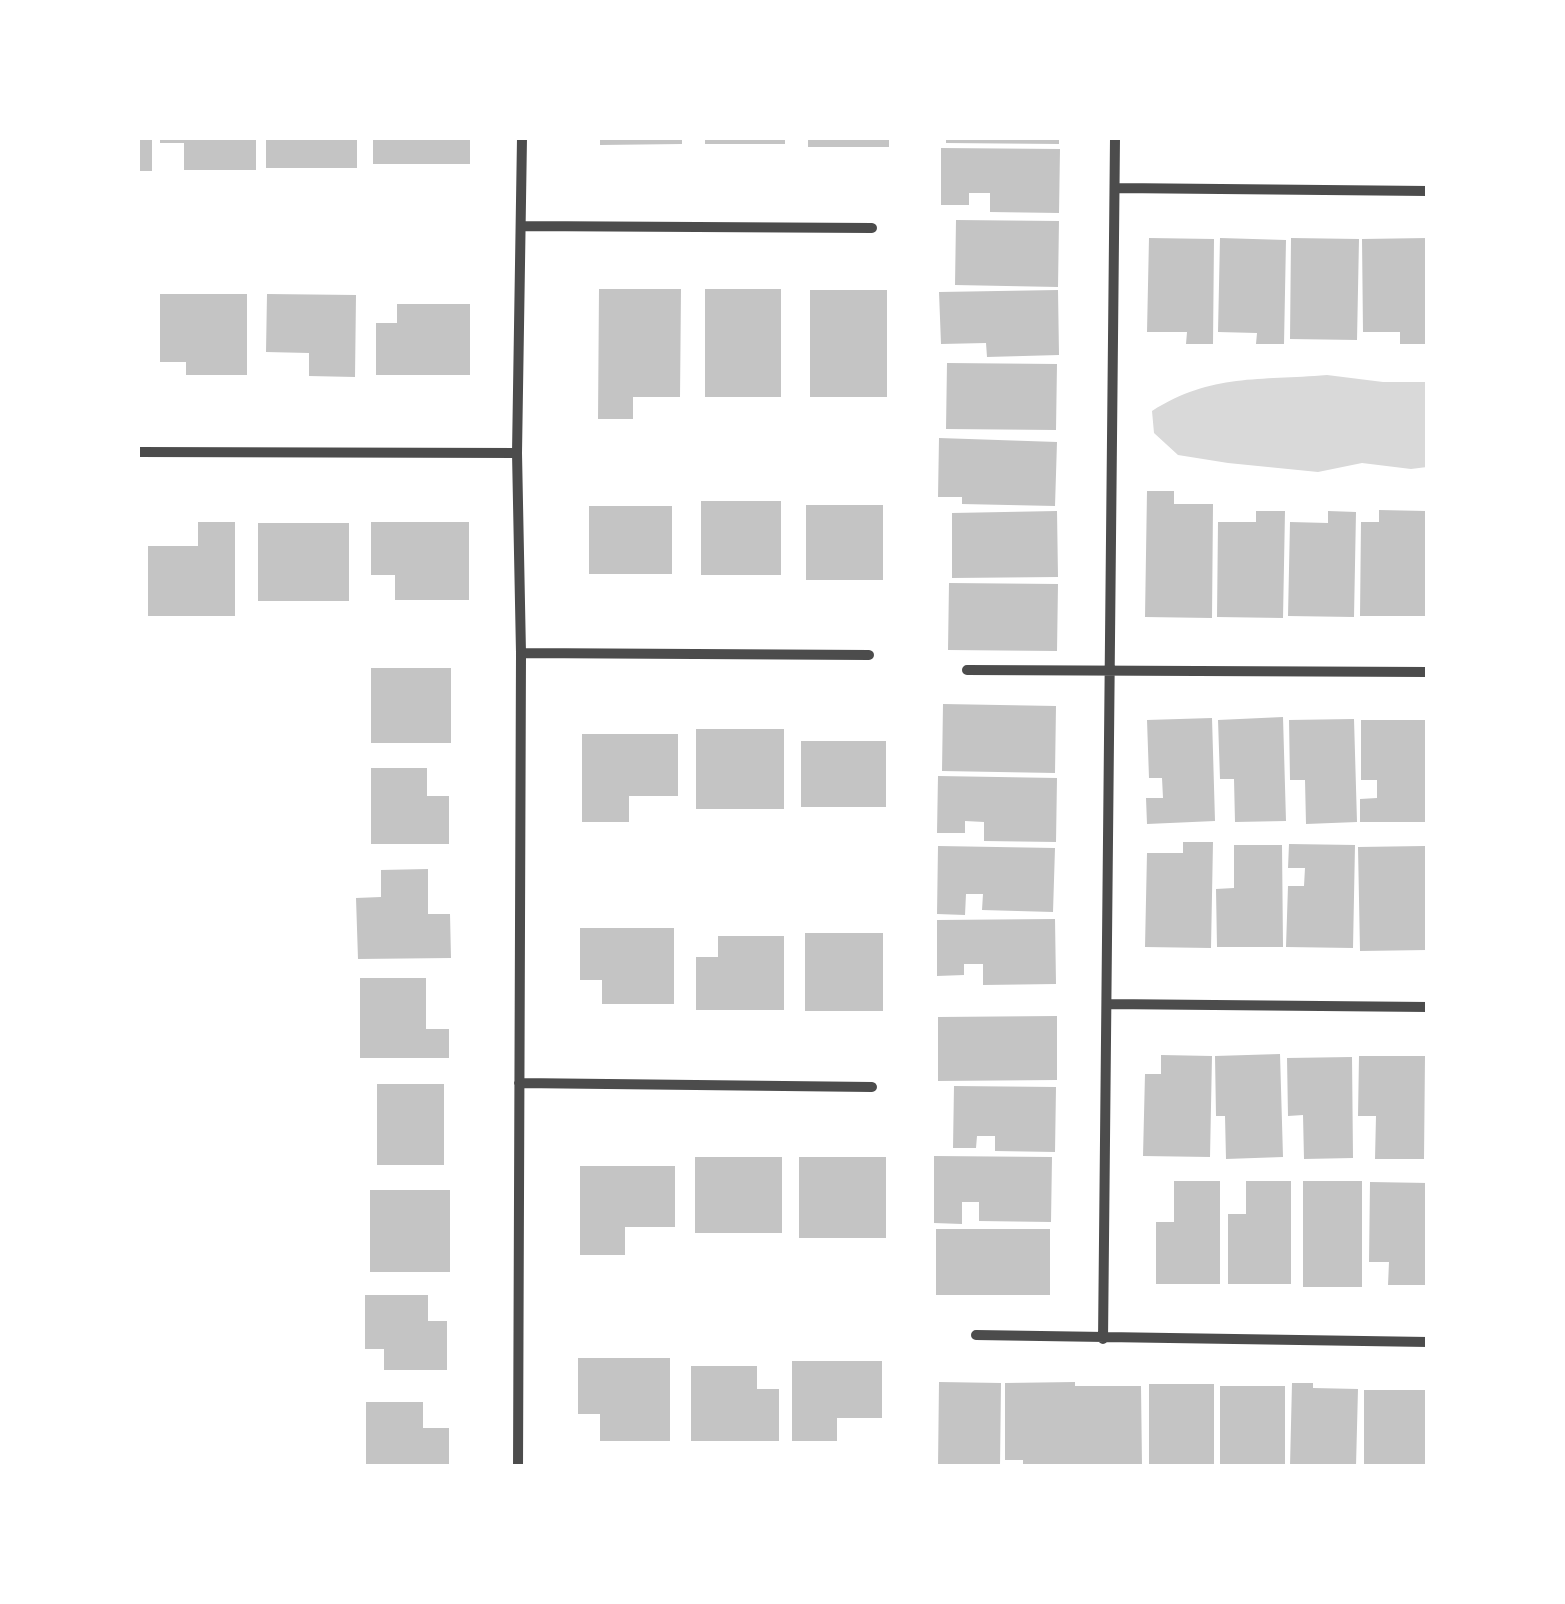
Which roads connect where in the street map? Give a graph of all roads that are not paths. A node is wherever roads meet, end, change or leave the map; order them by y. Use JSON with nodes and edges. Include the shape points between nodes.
{"nodes":[{"id":1,"x":522,"y":138,"type":"edge"},
{"id":2,"x":1116,"y":138,"type":"edge"},
{"id":3,"x":1117,"y":188,"type":"junction"},
{"id":4,"x":1428,"y":191,"type":"edge"},
{"id":5,"x":522,"y":226,"type":"junction"},
{"id":6,"x":872,"y":228,"type":"dead end"},
{"id":7,"x":138,"y":452,"type":"edge"},
{"id":8,"x":518,"y":453,"type":"junction"},
{"id":9,"x":520,"y":652,"type":"junction"},
{"id":10,"x":869,"y":655,"type":"dead end"},
{"id":11,"x":967,"y":670,"type":"dead end"},
{"id":12,"x":1110,"y":670,"type":"junction"},
{"id":13,"x":1428,"y":672,"type":"edge"},
{"id":14,"x":1107,"y":1004,"type":"junction"},
{"id":15,"x":1428,"y":1007,"type":"edge"},
{"id":16,"x":519,"y":1082,"type":"junction"},
{"id":17,"x":872,"y":1087,"type":"dead end"},
{"id":18,"x":976,"y":1335,"type":"dead end"},
{"id":19,"x":1103,"y":1339,"type":"junction"},
{"id":20,"x":1428,"y":1342,"type":"edge"},
{"id":21,"x":518,"y":1466,"type":"edge"}],
"edges":[{"from":1,"to":5,"type":"street"},
{"from":2,"to":3,"type":"street"},
{"from":3,"to":4,"type":"street"},
{"from":3,"to":12,"type":"street"},
{"from":5,"to":6,"type":"street"},
{"from":5,"to":8,"type":"street"},
{"from":7,"to":8,"type":"street"},
{"from":8,"to":9,"type":"street"},
{"from":9,"to":10,"type":"street"},
{"from":9,"to":16,"type":"street"},
{"from":11,"to":12,"type":"street"},
{"from":12,"to":13,"type":"street"},
{"from":12,"to":14,"type":"street"},
{"from":14,"to":15,"type":"street"},
{"from":14,"to":19,"type":"street"},
{"from":16,"to":17,"type":"street"},
{"from":16,"to":21,"type":"street"},
{"from":18,"to":19,"type":"street"},
{"from":19,"to":20,"type":"street"}]}
